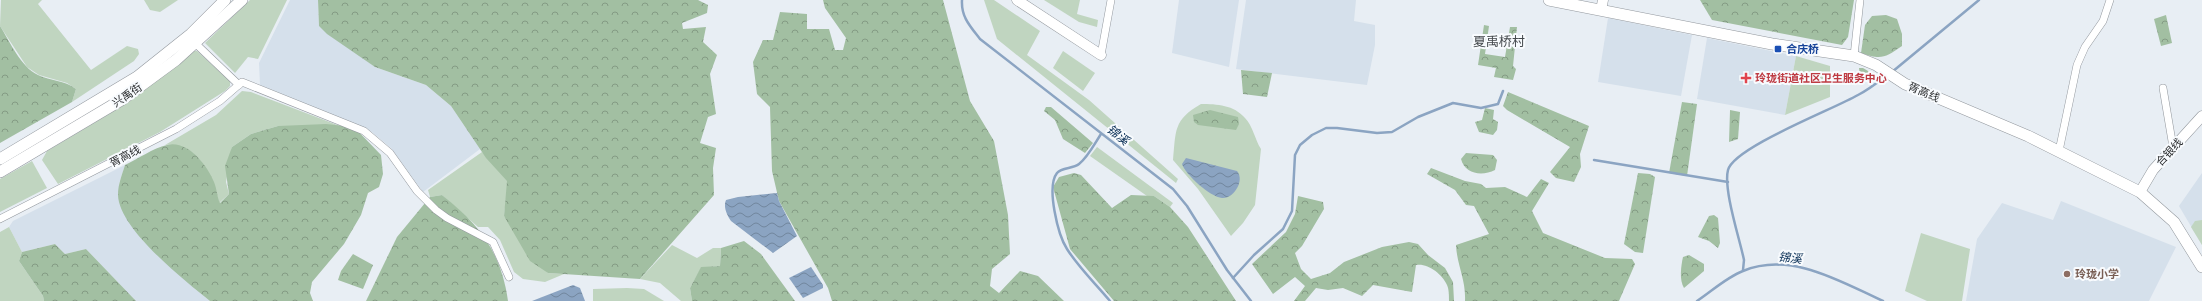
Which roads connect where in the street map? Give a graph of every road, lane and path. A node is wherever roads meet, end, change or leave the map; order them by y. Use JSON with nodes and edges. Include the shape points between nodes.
{"nodes":[{"id":1,"x":225,"y":0,"type":"edge"},
{"id":2,"x":242,"y":0,"type":"edge"},
{"id":3,"x":1017,"y":0,"type":"edge"},
{"id":4,"x":1111,"y":0,"type":"edge"},
{"id":5,"x":1549,"y":0,"type":"edge"},
{"id":6,"x":1860,"y":0,"type":"edge"},
{"id":7,"x":2110,"y":0,"type":"edge"},
{"id":8,"x":1602,"y":5,"type":"edge"},
{"id":9,"x":196,"y":44,"type":"junction"},
{"id":10,"x":1101,"y":55,"type":"joint"},
{"id":11,"x":1854,"y":56,"type":"junction"},
{"id":12,"x":241,"y":83,"type":"junction"},
{"id":13,"x":2162,"y":88,"type":"dead end"},
{"id":14,"x":2202,"y":116,"type":"edge"},
{"id":15,"x":2174,"y":147,"type":"junction"},
{"id":16,"x":2059,"y":152,"type":"junction"},
{"id":17,"x":0,"y":159,"type":"edge"},
{"id":18,"x":0,"y":172,"type":"edge"},
{"id":19,"x":2140,"y":192,"type":"junction"},
{"id":20,"x":0,"y":219,"type":"edge"},
{"id":21,"x":2202,"y":267,"type":"edge"},
{"id":22,"x":510,"y":277,"type":"dead end"}],
"edges":[{"from":1,"to":17,"type":"main road","name":"兴禹街","via":[[191,34],[137,78]]},
{"from":2,"to":9,"type":"main road","name":"兴禹街"},
{"from":3,"to":10,"type":"street"},
{"from":4,"to":10,"type":"street"},
{"from":5,"to":8,"type":"main road","name":"胥高线"},
{"from":6,"to":11,"type":"street"},
{"from":7,"to":16,"type":"street","via":[[2103,21],[2076,65]]},
{"from":8,"to":11,"type":"main road","name":"胥高线","via":[[1772,44]]},
{"from":9,"to":12,"type":"street"},
{"from":9,"to":18,"type":"main road","name":"兴禹街","via":[[123,99]]},
{"from":11,"to":16,"type":"main road","name":"胥高线","via":[[1876,65],[1905,84]]},
{"from":12,"to":20,"type":"street","name":"胥高线","via":[[220,101],[176,130]]},
{"from":12,"to":22,"type":"street","via":[[358,128],[377,140],[390,152],[417,191],[436,210],[493,242]]},
{"from":13,"to":15,"type":"street"},
{"from":14,"to":15,"type":"street","name":"合银线"},
{"from":15,"to":19,"type":"street","name":"合银线","via":[[2152,170]]},
{"from":16,"to":19,"type":"main road","name":"胥高线"},
{"from":19,"to":21,"type":"main road","name":"胥高线","via":[[2174,222]]}]}
